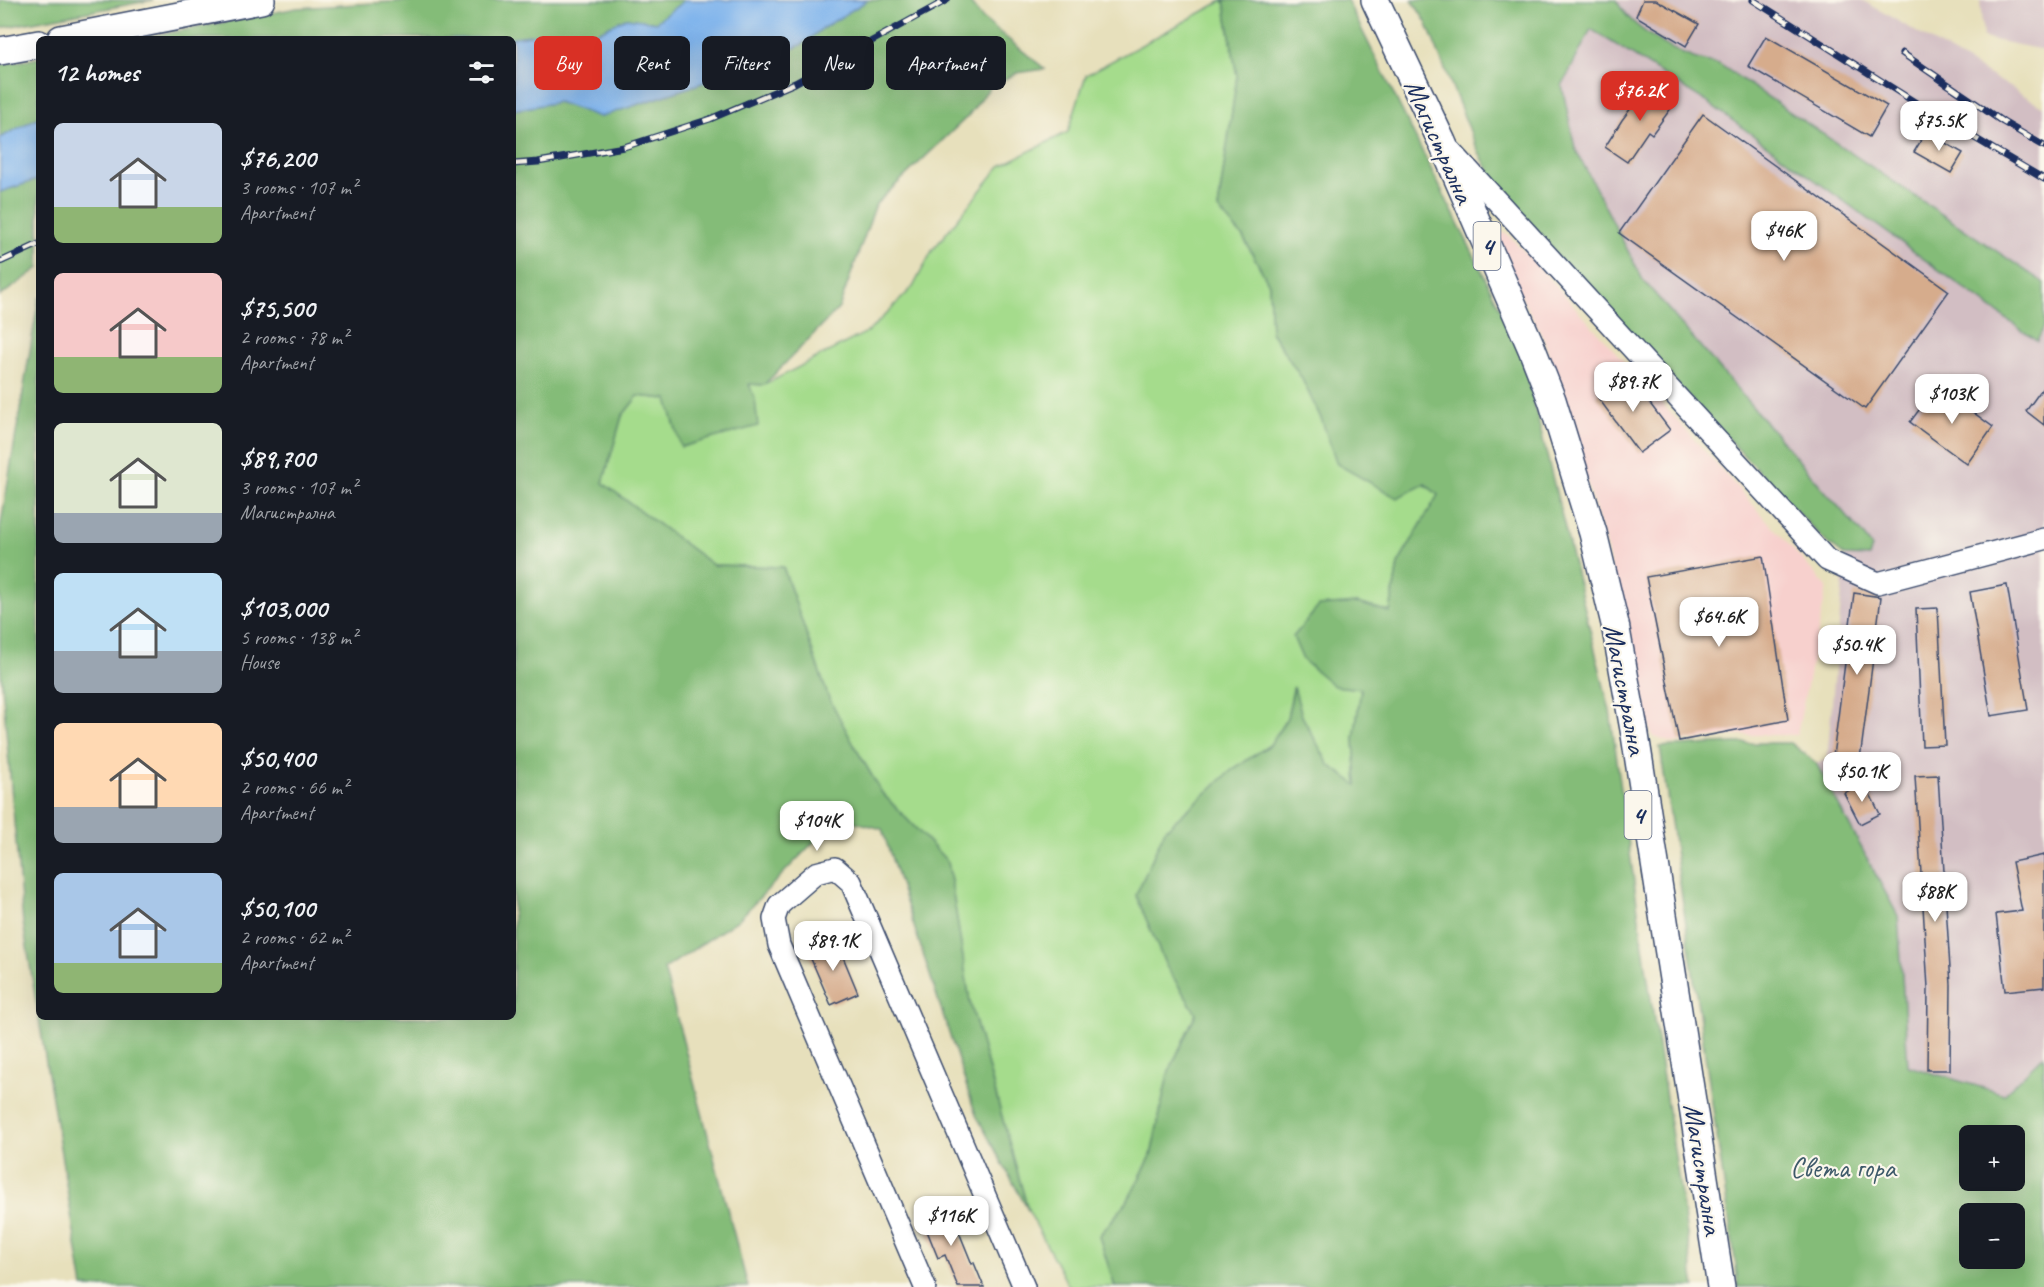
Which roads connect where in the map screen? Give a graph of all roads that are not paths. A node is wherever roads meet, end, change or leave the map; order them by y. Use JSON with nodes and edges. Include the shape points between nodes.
{"nodes":[{"id":1,"x":261,"y":0,"type":"edge"},
{"id":2,"x":1376,"y":0,"type":"edge"},
{"id":3,"x":75,"y":36,"type":"edge"},
{"id":4,"x":36,"y":45,"type":"edge"},
{"id":5,"x":0,"y":51,"type":"edge"},
{"id":6,"x":1442,"y":142,"type":"junction"},
{"id":7,"x":1532,"y":349,"type":"junction"},
{"id":8,"x":2044,"y":539,"type":"edge"},
{"id":9,"x":925,"y":1287,"type":"edge"},
{"id":10,"x":1024,"y":1287,"type":"edge"},
{"id":11,"x":1712,"y":1287,"type":"edge"},
{"id":12,"x":1721,"y":1287,"type":"edge"}],
"edges":[{"from":1,"to":3,"type":"main road"},
{"from":2,"to":6,"type":"main road","name":"Магистрална","number":"4"},
{"from":4,"to":5,"type":"main road"},
{"from":6,"to":7,"type":"main road","name":"Магистрална","number":"4"},
{"from":6,"to":8,"type":"street","via":[[1827,560],[1878,583]]},
{"from":7,"to":11,"type":"main road","name":"Магистрална","number":"4","via":[[1583,535],[1625,737]]},
{"from":7,"to":12,"type":"main road","name":"Магистрална","number":"4","via":[[1576,476],[1615,624]]},
{"from":9,"to":10,"type":"street","via":[[778,945],[774,919],[779,904],[816,873],[836,868],[851,882]]}]}
